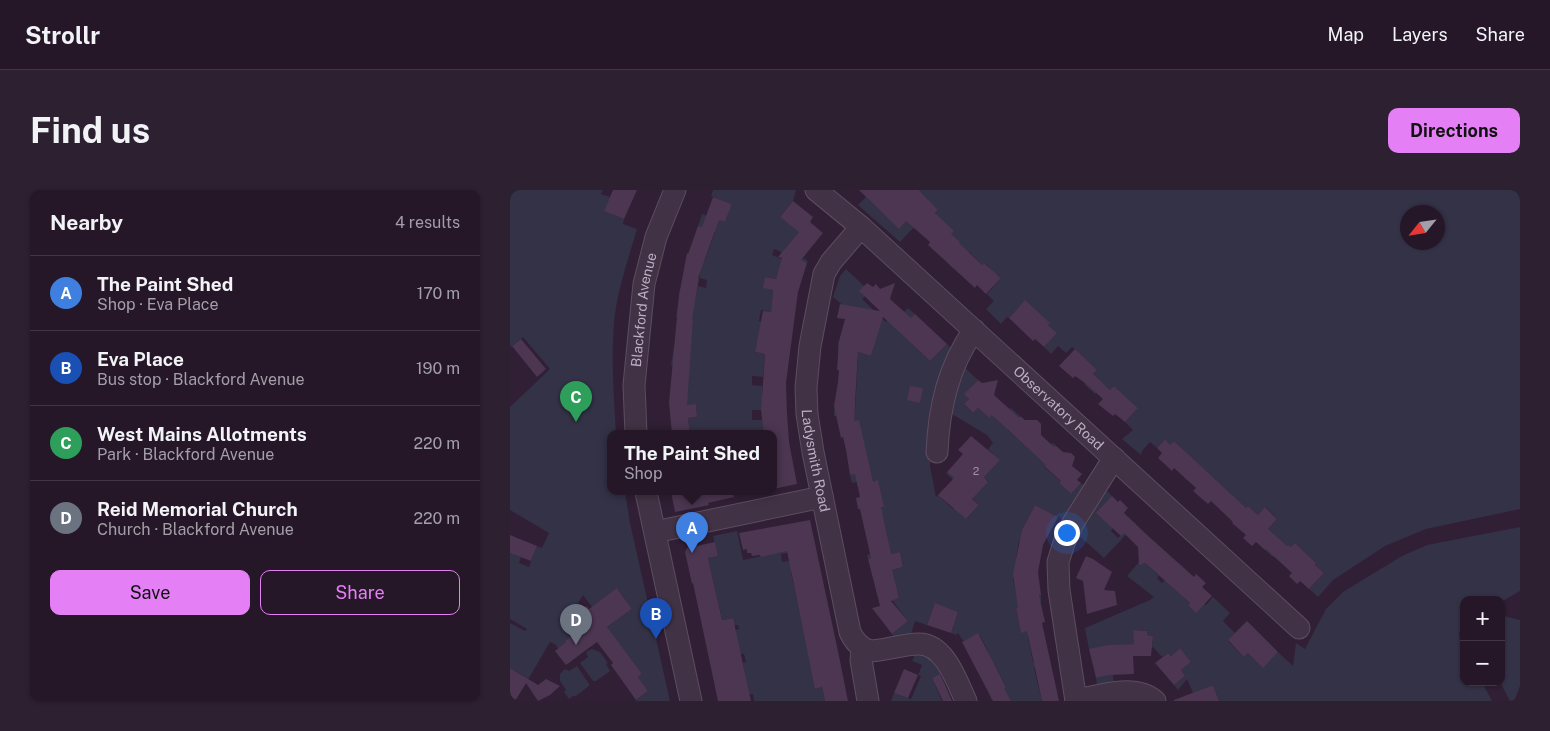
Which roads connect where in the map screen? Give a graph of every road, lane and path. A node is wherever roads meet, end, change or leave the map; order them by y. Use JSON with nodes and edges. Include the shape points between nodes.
{"nodes":[{"id":1,"x":675,"y":190,"type":"edge"},
{"id":2,"x":816,"y":190,"type":"edge"},
{"id":3,"x":861,"y":227,"type":"junction"},
{"id":4,"x":974,"y":330,"type":"junction"},
{"id":5,"x":636,"y":430,"type":"edge"},
{"id":6,"x":936,"y":452,"type":"dead end"},
{"id":7,"x":1114,"y":458,"type":"junction"},
{"id":8,"x":647,"y":495,"type":"edge"},
{"id":9,"x":822,"y":497,"type":"junction"},
{"id":10,"x":655,"y":532,"type":"junction"},
{"id":11,"x":1299,"y":628,"type":"dead end"},
{"id":12,"x":862,"y":649,"type":"junction"},
{"id":13,"x":691,"y":701,"type":"edge"},
{"id":14,"x":868,"y":701,"type":"edge"},
{"id":15,"x":966,"y":701,"type":"edge"},
{"id":16,"x":1076,"y":701,"type":"edge"},
{"id":17,"x":1155,"y":701,"type":"edge"}],
"edges":[{"from":1,"to":5,"type":"street","name":"Blackford Avenue","via":[[656,236],[644,284],[634,385]]},
{"from":2,"to":3,"type":"street","name":"Observatory Road"},
{"from":3,"to":4,"type":"street","name":"Observatory Road"},
{"from":3,"to":9,"type":"street","name":"Ladysmith Road","via":[[824,274],[808,360],[807,414]]},
{"from":4,"to":6,"type":"street","via":[[956,358],[947,383]]},
{"from":4,"to":7,"type":"street","name":"Observatory Road"},
{"from":7,"to":11,"type":"street","name":"Observatory Road"},
{"from":7,"to":16,"type":"street","via":[[1073,523],[1058,562],[1058,590]]},
{"from":8,"to":10,"type":"street"},
{"from":9,"to":10,"type":"street"},
{"from":9,"to":12,"type":"street","name":"Ladysmith Road","via":[[850,632]]},
{"from":10,"to":13,"type":"street"},
{"from":12,"to":14,"type":"street","name":"Ladysmith Road"},
{"from":12,"to":15,"type":"street","via":[[875,651],[919,644],[931,647],[941,655]]},
{"from":16,"to":17,"type":"street","via":[[1132,691]]}]}
